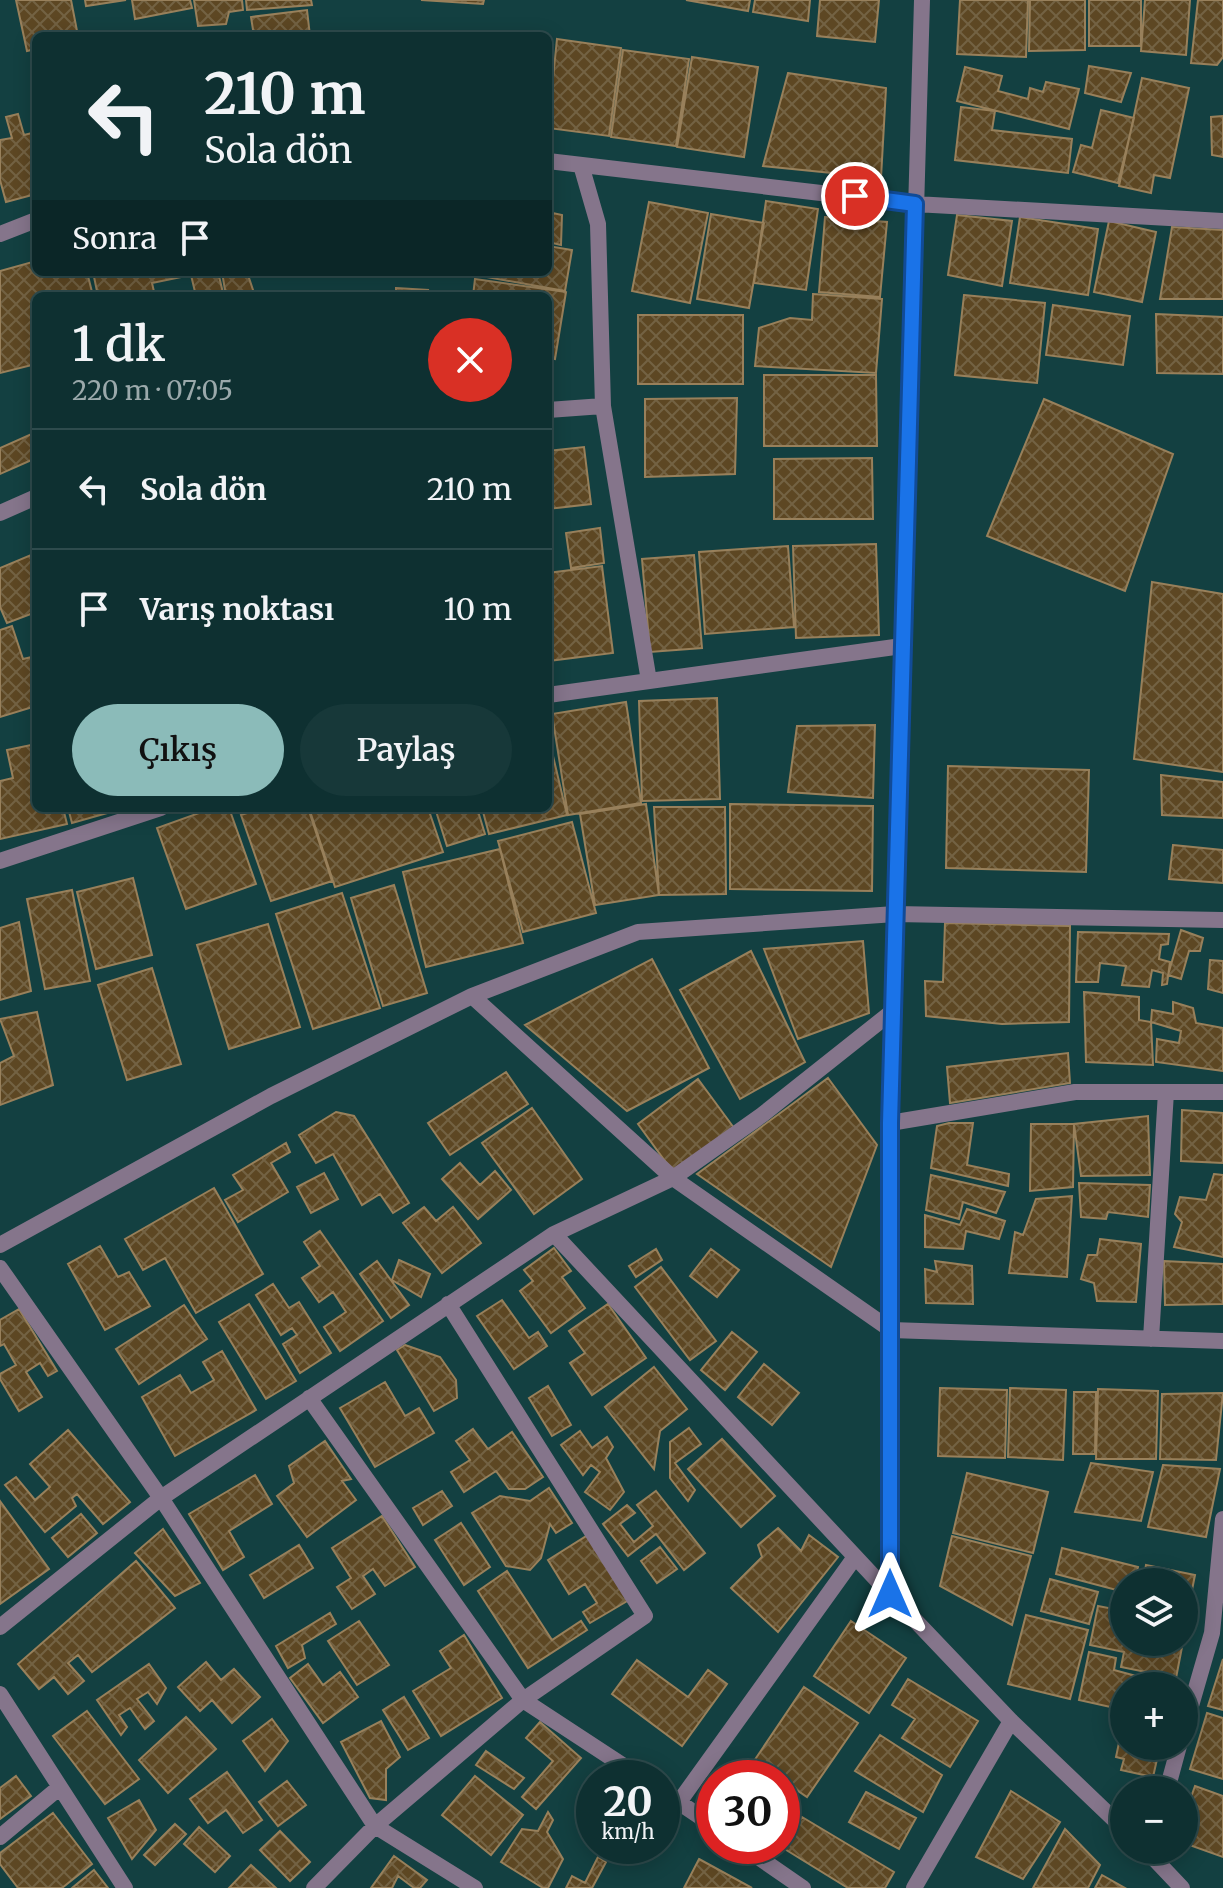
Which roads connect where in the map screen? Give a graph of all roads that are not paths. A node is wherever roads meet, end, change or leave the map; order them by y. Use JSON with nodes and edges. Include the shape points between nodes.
{"nodes":[{"id":1,"x":922,"y":0,"type":"edge"},
{"id":2,"x":552,"y":161,"type":"edge"},
{"id":3,"x":581,"y":165,"type":"junction"},
{"id":4,"x":915,"y":204,"type":"junction"},
{"id":5,"x":1223,"y":221,"type":"edge"},
{"id":6,"x":32,"y":222,"type":"edge"},
{"id":7,"x":0,"y":234,"type":"edge"},
{"id":8,"x":603,"y":406,"type":"junction"},
{"id":9,"x":552,"y":410,"type":"edge"},
{"id":10,"x":32,"y":499,"type":"edge"},
{"id":11,"x":0,"y":513,"type":"edge"},
{"id":12,"x":902,"y":646,"type":"junction"},
{"id":13,"x":649,"y":681,"type":"junction"},
{"id":14,"x":552,"y":694,"type":"edge"},
{"id":15,"x":149,"y":812,"type":"edge"},
{"id":16,"x":0,"y":861,"type":"edge"},
{"id":17,"x":895,"y":914,"type":"junction"},
{"id":18,"x":1223,"y":920,"type":"edge"},
{"id":19,"x":472,"y":996,"type":"junction"},
{"id":20,"x":893,"y":1011,"type":"junction"},
{"id":21,"x":1166,"y":1092,"type":"junction"},
{"id":22,"x":1223,"y":1092,"type":"edge"},
{"id":23,"x":890,"y":1123,"type":"junction"},
{"id":24,"x":673,"y":1178,"type":"junction"},
{"id":25,"x":554,"y":1234,"type":"junction"},
{"id":26,"x":0,"y":1245,"type":"edge"},
{"id":27,"x":0,"y":1268,"type":"edge"},
{"id":28,"x":448,"y":1304,"type":"junction"},
{"id":29,"x":891,"y":1330,"type":"junction"},
{"id":30,"x":1151,"y":1339,"type":"junction"},
{"id":31,"x":1223,"y":1341,"type":"edge"},
{"id":32,"x":309,"y":1398,"type":"junction"},
{"id":33,"x":161,"y":1498,"type":"junction"},
{"id":34,"x":1223,"y":1519,"type":"edge"},
{"id":35,"x":855,"y":1557,"type":"junction"},
{"id":36,"x":890,"y":1594,"type":"junction"},
{"id":37,"x":0,"y":1627,"type":"edge"},
{"id":38,"x":1198,"y":1682,"type":"edge"},
{"id":39,"x":0,"y":1694,"type":"edge"},
{"id":40,"x":523,"y":1700,"type":"junction"},
{"id":41,"x":1011,"y":1721,"type":"junction"},
{"id":42,"x":615,"y":1760,"type":"edge"},
{"id":43,"x":60,"y":1787,"type":"junction"},
{"id":44,"x":680,"y":1801,"type":"edge"},
{"id":45,"x":1110,"y":1816,"type":"edge"},
{"id":46,"x":375,"y":1826,"type":"junction"},
{"id":47,"x":0,"y":1837,"type":"edge"},
{"id":48,"x":768,"y":1864,"type":"edge"},
{"id":49,"x":1160,"y":1864,"type":"edge"},
{"id":50,"x":125,"y":1888,"type":"edge"},
{"id":51,"x":314,"y":1888,"type":"edge"},
{"id":52,"x":475,"y":1888,"type":"edge"},
{"id":53,"x":803,"y":1888,"type":"edge"},
{"id":54,"x":914,"y":1888,"type":"edge"},
{"id":55,"x":1182,"y":1888,"type":"edge"}],
"edges":[{"from":1,"to":4,"type":"street"},
{"from":2,"to":3,"type":"street"},
{"from":3,"to":4,"type":"street"},
{"from":3,"to":8,"type":"street","via":[[598,224]]},
{"from":4,"to":5,"type":"street"},
{"from":4,"to":12,"type":"street"},
{"from":6,"to":7,"type":"street"},
{"from":8,"to":9,"type":"street"},
{"from":8,"to":13,"type":"street"},
{"from":10,"to":11,"type":"street"},
{"from":12,"to":13,"type":"street"},
{"from":12,"to":17,"type":"street"},
{"from":13,"to":14,"type":"street"},
{"from":15,"to":16,"type":"street"},
{"from":17,"to":18,"type":"street"},
{"from":17,"to":19,"type":"street","via":[[638,932]]},
{"from":17,"to":20,"type":"street"},
{"from":19,"to":24,"type":"street"},
{"from":19,"to":26,"type":"street","via":[[271,1096]]},
{"from":20,"to":23,"type":"street"},
{"from":20,"to":24,"type":"street"},
{"from":21,"to":22,"type":"street"},
{"from":21,"to":23,"type":"street","via":[[1075,1092]]},
{"from":21,"to":30,"type":"street"},
{"from":23,"to":29,"type":"street"},
{"from":24,"to":25,"type":"street"},
{"from":24,"to":29,"type":"street"},
{"from":25,"to":28,"type":"street"},
{"from":25,"to":35,"type":"street"},
{"from":27,"to":33,"type":"street"},
{"from":28,"to":32,"type":"street"},
{"from":28,"to":40,"type":"street","via":[[645,1616]]},
{"from":29,"to":30,"type":"street"},
{"from":29,"to":36,"type":"street"},
{"from":30,"to":31,"type":"street"},
{"from":32,"to":33,"type":"street"},
{"from":32,"to":40,"type":"street"},
{"from":33,"to":37,"type":"street"},
{"from":33,"to":46,"type":"street"},
{"from":34,"to":38,"type":"street","via":[[1212,1633]]},
{"from":35,"to":36,"type":"street"},
{"from":35,"to":44,"type":"street"},
{"from":36,"to":41,"type":"street"},
{"from":39,"to":43,"type":"street"},
{"from":40,"to":42,"type":"street"},
{"from":40,"to":46,"type":"street"},
{"from":41,"to":45,"type":"street"},
{"from":41,"to":54,"type":"street"},
{"from":43,"to":47,"type":"street"},
{"from":43,"to":50,"type":"street"},
{"from":46,"to":51,"type":"street"},
{"from":46,"to":52,"type":"street"},
{"from":48,"to":53,"type":"street"},
{"from":49,"to":55,"type":"street"}]}
